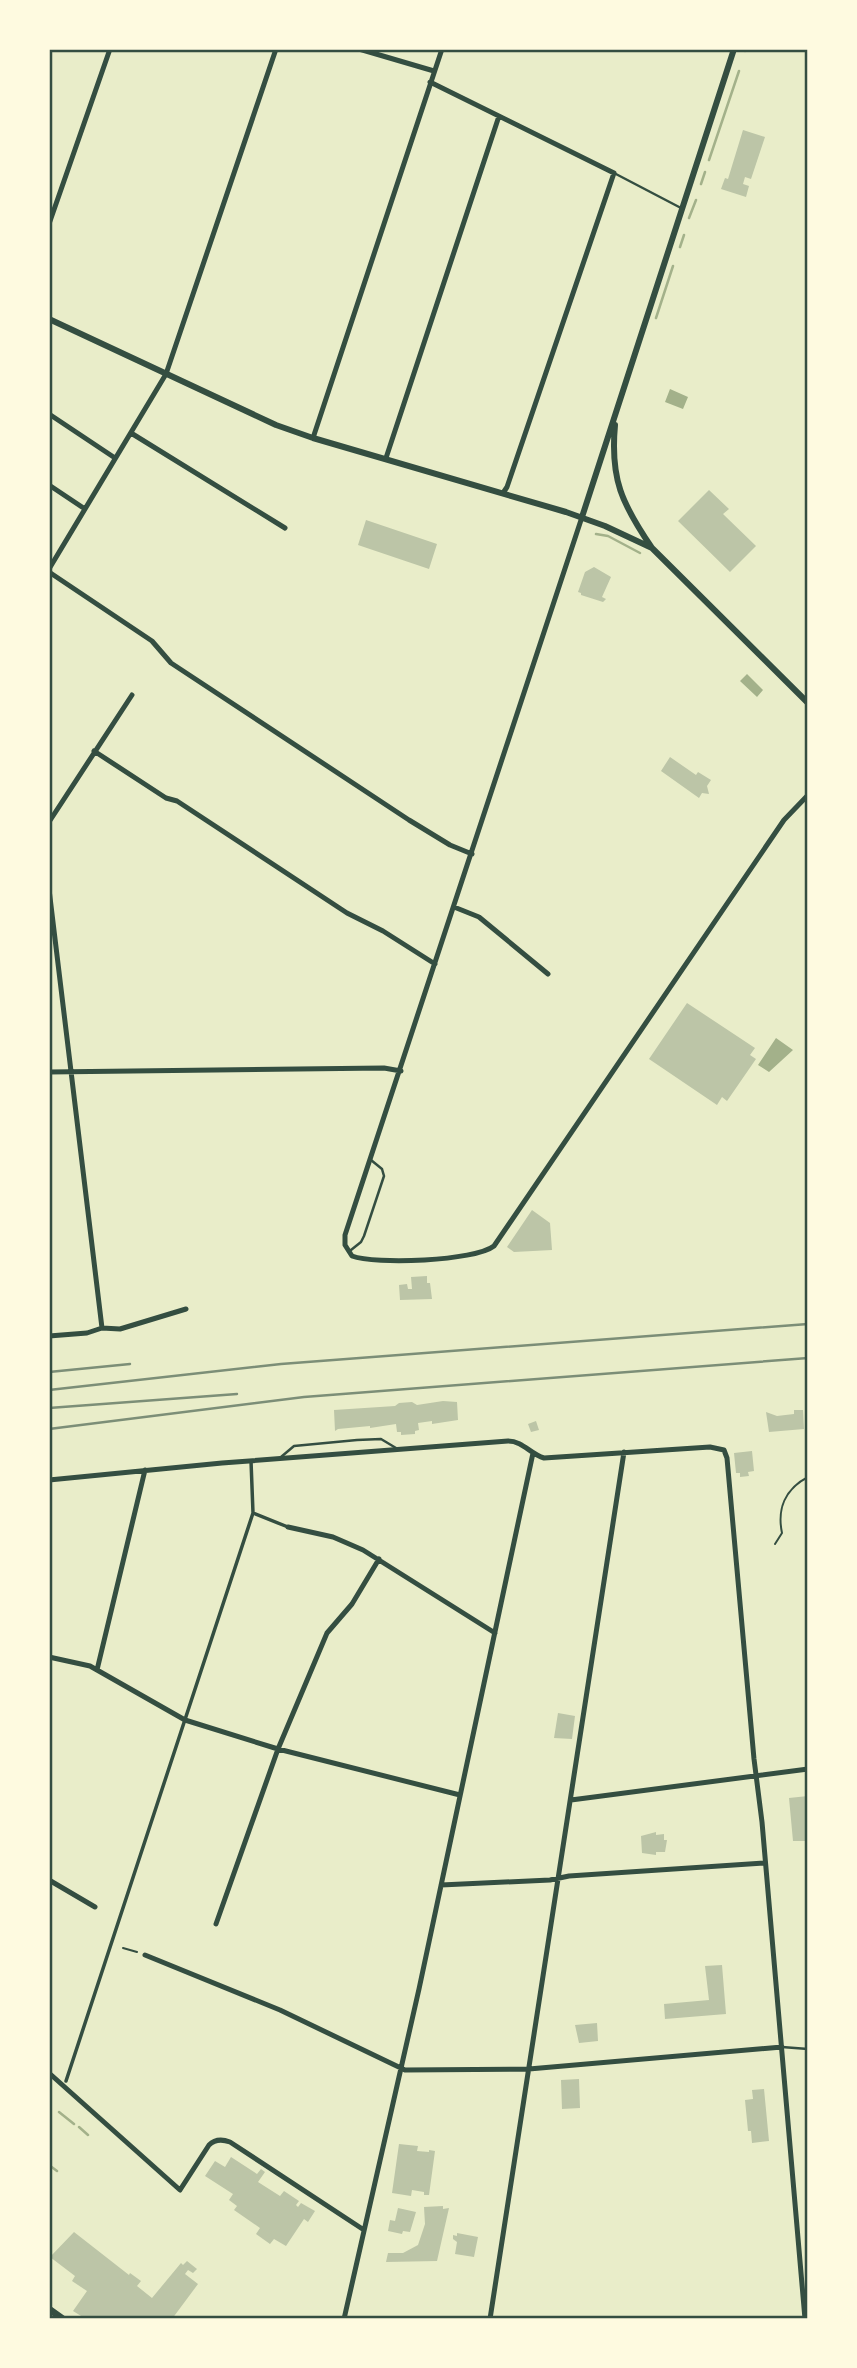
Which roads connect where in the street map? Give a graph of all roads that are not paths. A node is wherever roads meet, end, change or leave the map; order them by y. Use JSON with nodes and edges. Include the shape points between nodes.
{"nodes":[{"id":1,"x":110,"y":49,"type":"edge"},
{"id":2,"x":275,"y":49,"type":"edge"},
{"id":3,"x":359,"y":49,"type":"edge"},
{"id":4,"x":442,"y":49,"type":"edge"},
{"id":5,"x":734,"y":49,"type":"edge"},
{"id":6,"x":434,"y":71,"type":"junction"},
{"id":7,"x":430,"y":82,"type":"junction"},
{"id":8,"x":499,"y":117,"type":"junction"},
{"id":9,"x":614,"y":173,"type":"junction"},
{"id":10,"x":681,"y":208,"type":"junction"},
{"id":11,"x":49,"y":224,"type":"edge"},
{"id":12,"x":49,"y":319,"type":"edge"},
{"id":13,"x":166,"y":374,"type":"junction"},
{"id":14,"x":49,"y":414,"type":"edge"},
{"id":15,"x":616,"y":420,"type":"junction"},
{"id":16,"x":131,"y":433,"type":"junction"},
{"id":17,"x":313,"y":438,"type":"junction"},
{"id":18,"x":115,"y":458,"type":"junction"},
{"id":19,"x":386,"y":458,"type":"junction"},
{"id":20,"x":49,"y":485,"type":"edge"},
{"id":21,"x":503,"y":493,"type":"junction"},
{"id":22,"x":85,"y":509,"type":"junction"},
{"id":23,"x":582,"y":517,"type":"junction"},
{"id":24,"x":285,"y":528,"type":"dead end"},
{"id":25,"x":652,"y":548,"type":"junction"},
{"id":26,"x":49,"y":570,"type":"edge"},
{"id":27,"x":132,"y":695,"type":"dead end"},
{"id":28,"x":808,"y":703,"type":"edge"},
{"id":29,"x":94,"y":751,"type":"junction"},
{"id":30,"x":808,"y":795,"type":"edge"},
{"id":31,"x":49,"y":822,"type":"edge"},
{"id":32,"x":472,"y":854,"type":"junction"},
{"id":33,"x":49,"y":889,"type":"edge"},
{"id":34,"x":454,"y":907,"type":"junction"},
{"id":35,"x":435,"y":964,"type":"junction"},
{"id":36,"x":548,"y":974,"type":"dead end"},
{"id":37,"x":401,"y":1071,"type":"junction"},
{"id":38,"x":49,"y":1072,"type":"edge"},
{"id":39,"x":72,"y":1072,"type":"junction"},
{"id":40,"x":371,"y":1160,"type":"junction"},
{"id":41,"x":348,"y":1252,"type":"junction"},
{"id":42,"x":186,"y":1310,"type":"dead end"},
{"id":43,"x":102,"y":1328,"type":"junction"},
{"id":44,"x":49,"y":1336,"type":"edge"},
{"id":45,"x":399,"y":1449,"type":"junction"},
{"id":46,"x":624,"y":1452,"type":"junction"},
{"id":47,"x":533,"y":1453,"type":"junction"},
{"id":48,"x":277,"y":1459,"type":"junction"},
{"id":49,"x":251,"y":1461,"type":"junction"},
{"id":50,"x":145,"y":1470,"type":"junction"},
{"id":51,"x":49,"y":1480,"type":"edge"},
{"id":52,"x":253,"y":1513,"type":"junction"},
{"id":53,"x":288,"y":1527,"type":"joint"},
{"id":54,"x":379,"y":1559,"type":"junction"},
{"id":55,"x":495,"y":1633,"type":"junction"},
{"id":56,"x":49,"y":1657,"type":"edge"},
{"id":57,"x":97,"y":1670,"type":"junction"},
{"id":58,"x":185,"y":1720,"type":"junction"},
{"id":59,"x":278,"y":1749,"type":"junction"},
{"id":60,"x":808,"y":1769,"type":"edge"},
{"id":61,"x":756,"y":1775,"type":"junction"},
{"id":62,"x":460,"y":1795,"type":"junction"},
{"id":63,"x":571,"y":1800,"type":"junction"},
{"id":64,"x":765,"y":1863,"type":"junction"},
{"id":65,"x":560,"y":1877,"type":"junction"},
{"id":66,"x":49,"y":1880,"type":"edge"},
{"id":67,"x":441,"y":1885,"type":"junction"},
{"id":68,"x":95,"y":1907,"type":"dead end"},
{"id":69,"x":216,"y":1924,"type":"dead end"},
{"id":70,"x":145,"y":1955,"type":"road end"},
{"id":71,"x":782,"y":2048,"type":"junction"},
{"id":72,"x":808,"y":2049,"type":"edge"},
{"id":73,"x":401,"y":2068,"type":"junction"},
{"id":74,"x":529,"y":2069,"type":"junction"},
{"id":75,"x":49,"y":2073,"type":"edge"},
{"id":76,"x":65,"y":2084,"type":"junction"},
{"id":77,"x":365,"y":2230,"type":"junction"},
{"id":78,"x":49,"y":2309,"type":"edge"},
{"id":79,"x":64,"y":2319,"type":"edge"},
{"id":80,"x":344,"y":2319,"type":"edge"},
{"id":81,"x":490,"y":2319,"type":"edge"},
{"id":82,"x":805,"y":2319,"type":"edge"}],
"edges":[{"from":1,"to":11,"type":"street"},
{"from":2,"to":13,"type":"street"},
{"from":3,"to":6,"type":"street"},
{"from":4,"to":6,"type":"street"},
{"from":5,"to":10,"type":"street"},
{"from":6,"to":7,"type":"street"},
{"from":7,"to":8,"type":"street"},
{"from":7,"to":17,"type":"street"},
{"from":8,"to":9,"type":"street"},
{"from":8,"to":19,"type":"street"},
{"from":9,"to":10,"type":"lane"},
{"from":9,"to":21,"type":"street"},
{"from":10,"to":15,"type":"street"},
{"from":12,"to":13,"type":"street"},
{"from":13,"to":16,"type":"street"},
{"from":13,"to":17,"type":"street"},
{"from":14,"to":18,"type":"street"},
{"from":15,"to":23,"type":"street"},
{"from":15,"to":25,"type":"street","via":[[614,465],[620,494]]},
{"from":16,"to":18,"type":"street"},
{"from":16,"to":24,"type":"street"},
{"from":17,"to":19,"type":"street"},
{"from":18,"to":22,"type":"street"},
{"from":19,"to":21,"type":"street"},
{"from":20,"to":22,"type":"street"},
{"from":21,"to":23,"type":"street"},
{"from":22,"to":26,"type":"street"},
{"from":23,"to":25,"type":"street"},
{"from":23,"to":32,"type":"street"},
{"from":25,"to":28,"type":"street"},
{"from":26,"to":32,"type":"street","via":[[152,641],[171,663],[409,820]]},
{"from":27,"to":29,"type":"street"},
{"from":29,"to":31,"type":"street"},
{"from":29,"to":35,"type":"street"},
{"from":30,"to":41,"type":"street","via":[[784,820],[494,1246],[452,1257],[384,1261],[362,1260]]},
{"from":32,"to":34,"type":"street"},
{"from":33,"to":39,"type":"street"},
{"from":34,"to":35,"type":"street"},
{"from":34,"to":36,"type":"street","via":[[479,917]]},
{"from":35,"to":37,"type":"street"},
{"from":37,"to":39,"type":"street"},
{"from":37,"to":40,"type":"street"},
{"from":38,"to":39,"type":"street"},
{"from":39,"to":43,"type":"street"},
{"from":40,"to":41,"type":"street","via":[[345,1236]]},
{"from":40,"to":41,"type":"lane","via":[[384,1176],[364,1236]]},
{"from":42,"to":43,"type":"street","via":[[120,1329]]},
{"from":43,"to":44,"type":"street"},
{"from":45,"to":47,"type":"street","via":[[511,1441]]},
{"from":45,"to":48,"type":"street"},
{"from":45,"to":48,"type":"lane","via":[[381,1439],[357,1440],[294,1446]]},
{"from":46,"to":47,"type":"street","via":[[544,1458]]},
{"from":46,"to":61,"type":"street","via":[[710,1447],[723,1449],[727,1458]]},
{"from":46,"to":63,"type":"street"},
{"from":47,"to":55,"type":"street"},
{"from":48,"to":49,"type":"street"},
{"from":49,"to":50,"type":"street"},
{"from":49,"to":52,"type":"street"},
{"from":50,"to":51,"type":"street"},
{"from":50,"to":57,"type":"street"},
{"from":52,"to":53,"type":"street"},
{"from":52,"to":58,"type":"street"},
{"from":53,"to":54,"type":"street","via":[[343,1541]]},
{"from":54,"to":55,"type":"street"},
{"from":54,"to":59,"type":"street","via":[[352,1605],[327,1633]]},
{"from":55,"to":62,"type":"street"},
{"from":56,"to":57,"type":"street"},
{"from":57,"to":58,"type":"street"},
{"from":58,"to":59,"type":"street"},
{"from":58,"to":76,"type":"street"},
{"from":59,"to":62,"type":"street"},
{"from":59,"to":69,"type":"street"},
{"from":60,"to":61,"type":"street"},
{"from":61,"to":63,"type":"street"},
{"from":61,"to":64,"type":"street"},
{"from":62,"to":67,"type":"street"},
{"from":63,"to":65,"type":"street"},
{"from":64,"to":65,"type":"street"},
{"from":64,"to":71,"type":"street"},
{"from":65,"to":67,"type":"street"},
{"from":65,"to":74,"type":"street"},
{"from":66,"to":68,"type":"street"},
{"from":67,"to":73,"type":"street"},
{"from":70,"to":73,"type":"street","via":[[280,2010]]},
{"from":71,"to":72,"type":"lane"},
{"from":71,"to":74,"type":"street"},
{"from":71,"to":82,"type":"street"},
{"from":73,"to":74,"type":"street"},
{"from":73,"to":77,"type":"street"},
{"from":74,"to":81,"type":"street"},
{"from":75,"to":76,"type":"street"},
{"from":76,"to":77,"type":"street","via":[[180,2190],[210,2143],[225,2140]]},
{"from":77,"to":80,"type":"street"},
{"from":78,"to":79,"type":"main road"}]}
